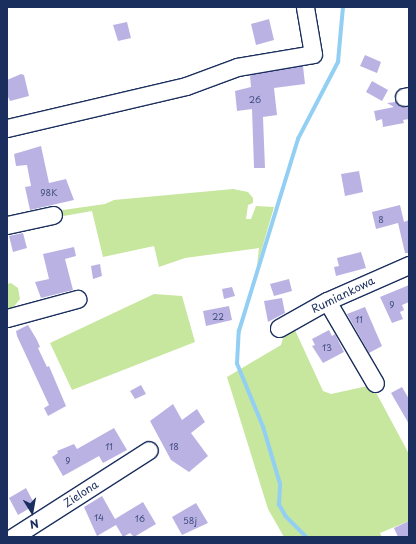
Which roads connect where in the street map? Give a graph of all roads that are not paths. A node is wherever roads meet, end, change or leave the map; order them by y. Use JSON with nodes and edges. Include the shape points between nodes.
{"nodes":[{"id":1,"x":305,"y":7,"type":"edge"},
{"id":2,"x":7,"y":128,"type":"edge"},
{"id":3,"x":53,"y":214,"type":"dead end"},
{"id":4,"x":7,"y":225,"type":"edge"},
{"id":5,"x":409,"y":265,"type":"edge"},
{"id":6,"x":77,"y":299,"type":"dead end"},
{"id":7,"x":327,"y":301,"type":"junction"},
{"id":8,"x":7,"y":318,"type":"edge"},
{"id":9,"x":279,"y":328,"type":"dead end"},
{"id":10,"x":375,"y":383,"type":"dead end"},
{"id":11,"x":149,"y":450,"type":"dead end"},
{"id":12,"x":13,"y":537,"type":"edge"}],
"edges":[{"from":1,"to":2,"type":"street","via":[[313,54],[237,67],[186,86]]},
{"from":3,"to":4,"type":"street"},
{"from":5,"to":7,"type":"street","name":"Rumiankowa"},
{"from":6,"to":8,"type":"street"},
{"from":7,"to":9,"type":"street","name":"Rumiankowa"},
{"from":7,"to":10,"type":"street"},
{"from":11,"to":12,"type":"street","name":"Zielona"}]}
